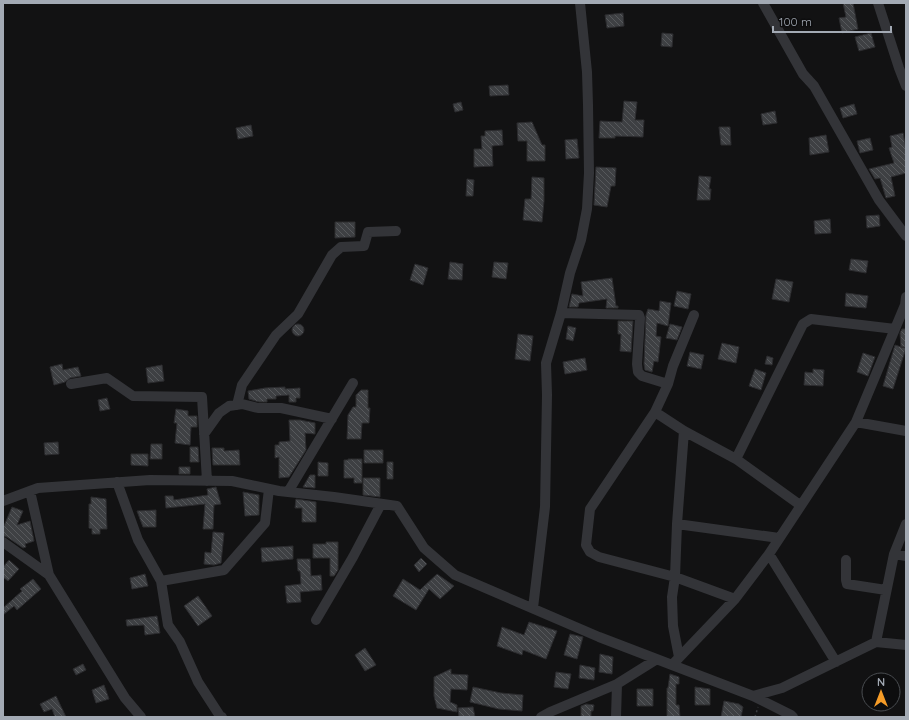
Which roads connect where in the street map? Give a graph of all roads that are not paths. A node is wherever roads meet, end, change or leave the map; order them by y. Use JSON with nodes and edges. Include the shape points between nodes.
{"nodes":[{"id":1,"x":580,"y":3,"type":"edge"},
{"id":2,"x":763,"y":3,"type":"edge"},
{"id":3,"x":878,"y":3,"type":"edge"},
{"id":4,"x":906,"y":86,"type":"edge"},
{"id":5,"x":396,"y":231,"type":"dead end"},
{"id":6,"x":906,"y":236,"type":"edge"},
{"id":7,"x":906,"y":297,"type":"edge"},
{"id":8,"x":561,"y":313,"type":"junction"},
{"id":9,"x":694,"y":315,"type":"dead end"},
{"id":10,"x":895,"y":329,"type":"junction"},
{"id":11,"x":353,"y":383,"type":"dead end"},
{"id":12,"x":70,"y":384,"type":"dead end"},
{"id":13,"x":668,"y":384,"type":"junction"},
{"id":14,"x":237,"y":405,"type":"junction"},
{"id":15,"x":655,"y":412,"type":"junction"},
{"id":16,"x":332,"y":419,"type":"junction"},
{"id":17,"x":856,"y":422,"type":"junction"},
{"id":18,"x":684,"y":431,"type":"junction"},
{"id":19,"x":906,"y":431,"type":"edge"},
{"id":20,"x":204,"y":434,"type":"junction"},
{"id":21,"x":736,"y":459,"type":"junction"},
{"id":22,"x":207,"y":481,"type":"junction"},
{"id":23,"x":117,"y":482,"type":"junction"},
{"id":24,"x":268,"y":489,"type":"junction"},
{"id":25,"x":30,"y":491,"type":"junction"},
{"id":26,"x":288,"y":492,"type":"junction"},
{"id":27,"x":3,"y":501,"type":"edge"},
{"id":28,"x":381,"y":504,"type":"junction"},
{"id":29,"x":800,"y":505,"type":"junction"},
{"id":30,"x":677,"y":524,"type":"junction"},
{"id":31,"x":906,"y":524,"type":"edge"},
{"id":32,"x":779,"y":538,"type":"junction"},
{"id":33,"x":3,"y":542,"type":"edge"},
{"id":34,"x":769,"y":554,"type":"junction"},
{"id":35,"x":894,"y":554,"type":"junction"},
{"id":36,"x":906,"y":556,"type":"edge"},
{"id":37,"x":846,"y":560,"type":"dead end"},
{"id":38,"x":49,"y":576,"type":"junction"},
{"id":39,"x":676,"y":578,"type":"junction"},
{"id":40,"x":161,"y":581,"type":"junction"},
{"id":41,"x":886,"y":590,"type":"junction"},
{"id":42,"x":735,"y":599,"type":"junction"},
{"id":43,"x":533,"y":608,"type":"junction"},
{"id":44,"x":316,"y":620,"type":"dead end"},
{"id":45,"x":876,"y":642,"type":"junction"},
{"id":46,"x":906,"y":645,"type":"edge"},
{"id":47,"x":657,"y":659,"type":"junction"},
{"id":48,"x":676,"y":661,"type":"junction"},
{"id":49,"x":836,"y":662,"type":"junction"},
{"id":50,"x":616,"y":684,"type":"junction"},
{"id":51,"x":753,"y":696,"type":"junction"},
{"id":52,"x":140,"y":717,"type":"edge"},
{"id":53,"x":222,"y":717,"type":"edge"},
{"id":54,"x":541,"y":717,"type":"edge"},
{"id":55,"x":616,"y":717,"type":"edge"},
{"id":56,"x":793,"y":717,"type":"edge"}],
"edges":[{"from":1,"to":8,"type":"street","via":[[587,72],[587,209]]},
{"from":2,"to":6,"type":"street","via":[[879,200]]},
{"from":3,"to":4,"type":"street"},
{"from":5,"to":14,"type":"street","via":[[368,232],[364,246],[341,247],[332,255],[298,314],[276,335],[242,385]]},
{"from":7,"to":10,"type":"street"},
{"from":8,"to":13,"type":"street","via":[[639,315],[638,372],[642,376]]},
{"from":8,"to":43,"type":"street","via":[[546,363],[545,507]]},
{"from":9,"to":13,"type":"street"},
{"from":10,"to":17,"type":"street"},
{"from":10,"to":21,"type":"street","via":[[811,319],[803,324]]},
{"from":11,"to":16,"type":"street"},
{"from":12,"to":20,"type":"street","via":[[107,378],[133,396],[202,397]]},
{"from":13,"to":15,"type":"street"},
{"from":14,"to":16,"type":"street","via":[[281,408]]},
{"from":14,"to":20,"type":"street","via":[[230,406],[218,414]]},
{"from":15,"to":18,"type":"street"},
{"from":15,"to":39,"type":"street","via":[[590,509],[586,545],[590,552],[599,557]]},
{"from":16,"to":26,"type":"street"},
{"from":17,"to":19,"type":"street"},
{"from":17,"to":29,"type":"street"},
{"from":18,"to":21,"type":"street"},
{"from":18,"to":30,"type":"street"},
{"from":20,"to":22,"type":"street"},
{"from":21,"to":29,"type":"street"},
{"from":22,"to":23,"type":"street"},
{"from":22,"to":24,"type":"street","via":[[232,481]]},
{"from":23,"to":25,"type":"street","via":[[38,488]]},
{"from":23,"to":40,"type":"street","via":[[138,540]]},
{"from":24,"to":26,"type":"street"},
{"from":24,"to":40,"type":"street","via":[[265,523],[224,570]]},
{"from":25,"to":27,"type":"street"},
{"from":25,"to":38,"type":"street"},
{"from":26,"to":28,"type":"street"},
{"from":28,"to":43,"type":"street","via":[[397,506],[424,548],[455,575]]},
{"from":28,"to":44,"type":"street"},
{"from":29,"to":32,"type":"street"},
{"from":30,"to":32,"type":"street"},
{"from":30,"to":39,"type":"street"},
{"from":31,"to":35,"type":"street"},
{"from":32,"to":34,"type":"street"},
{"from":33,"to":38,"type":"street"},
{"from":34,"to":42,"type":"street"},
{"from":34,"to":49,"type":"street"},
{"from":35,"to":36,"type":"street"},
{"from":35,"to":41,"type":"street"},
{"from":37,"to":41,"type":"street","via":[[848,584]]},
{"from":38,"to":52,"type":"street","via":[[125,698]]},
{"from":39,"to":42,"type":"street"},
{"from":39,"to":48,"type":"street","via":[[672,597]]},
{"from":40,"to":53,"type":"street","via":[[168,625],[180,642],[198,682]]},
{"from":41,"to":45,"type":"street"},
{"from":42,"to":48,"type":"street"},
{"from":43,"to":47,"type":"street"},
{"from":45,"to":46,"type":"street"},
{"from":45,"to":49,"type":"street"},
{"from":47,"to":48,"type":"street"},
{"from":47,"to":50,"type":"street"},
{"from":48,"to":51,"type":"street"},
{"from":49,"to":51,"type":"street","via":[[782,688]]},
{"from":50,"to":54,"type":"street"},
{"from":50,"to":55,"type":"street"},
{"from":51,"to":56,"type":"street"}]}
